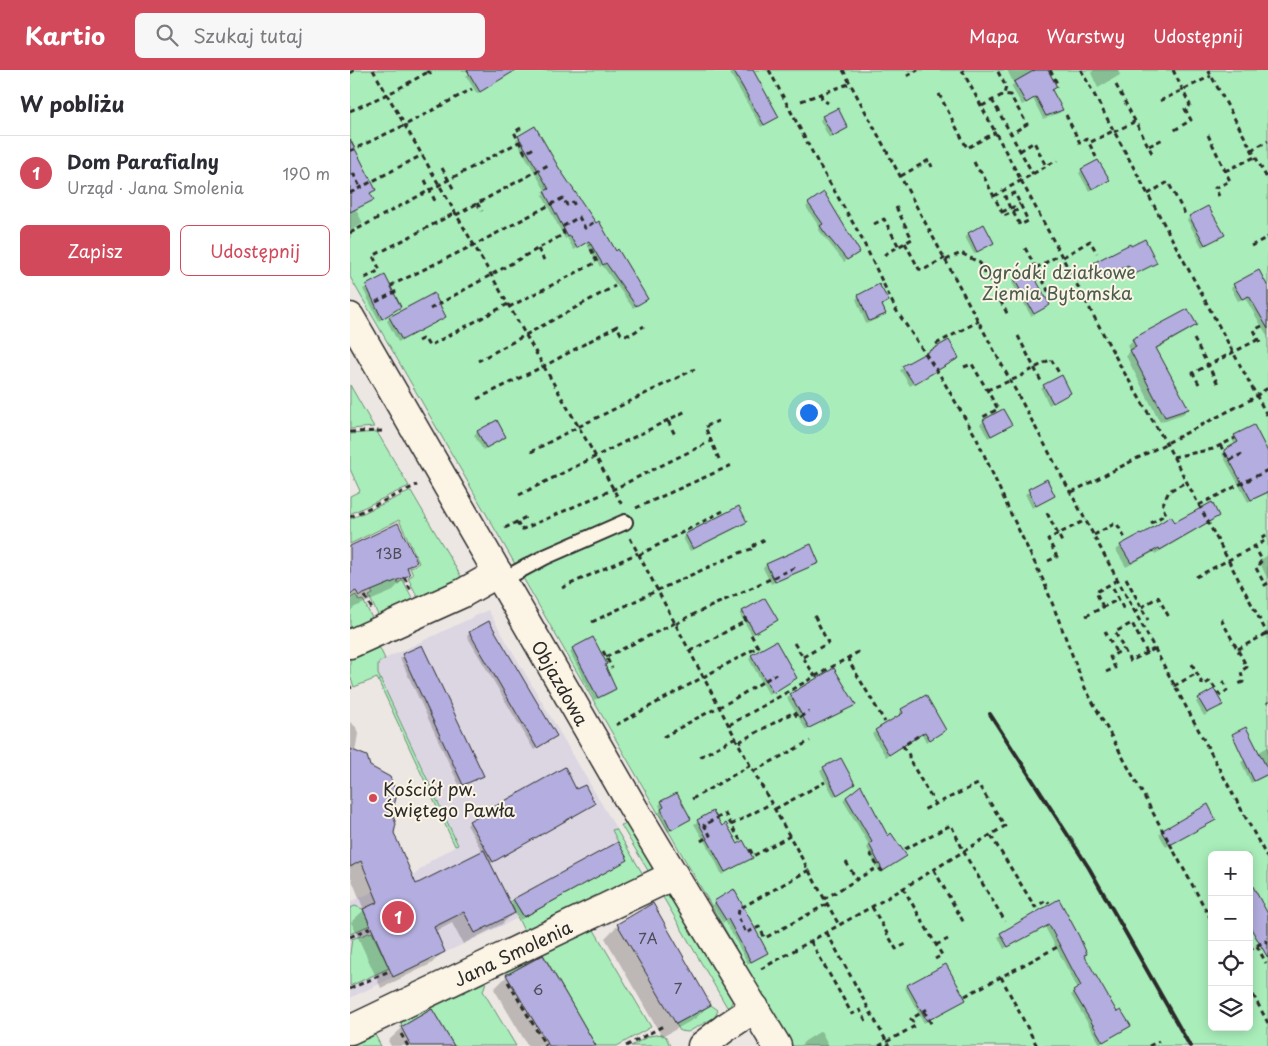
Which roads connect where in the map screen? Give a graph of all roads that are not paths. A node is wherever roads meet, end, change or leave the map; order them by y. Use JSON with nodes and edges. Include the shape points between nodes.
{"nodes":[{"id":1,"x":350,"y":317,"type":"edge"},
{"id":2,"x":624,"y":516,"type":"road end"},
{"id":3,"x":500,"y":577,"type":"junction"},
{"id":4,"x":350,"y":644,"type":"edge"},
{"id":5,"x":674,"y":875,"type":"junction"},
{"id":6,"x":755,"y":1008,"type":"junction"},
{"id":7,"x":350,"y":1030,"type":"edge"},
{"id":8,"x":702,"y":1046,"type":"edge"},
{"id":9,"x":777,"y":1046,"type":"edge"}],
"edges":[{"from":1,"to":3,"type":"street","name":"Objazdowa"},
{"from":2,"to":3,"type":"lane"},
{"from":3,"to":4,"type":"street"},
{"from":3,"to":5,"type":"street","name":"Objazdowa"},
{"from":5,"to":6,"type":"street","name":"Objazdowa"},
{"from":5,"to":7,"type":"street","name":"Jana Smolenia"},
{"from":6,"to":8,"type":"street"},
{"from":6,"to":9,"type":"street","name":"Objazdowa"}]}
